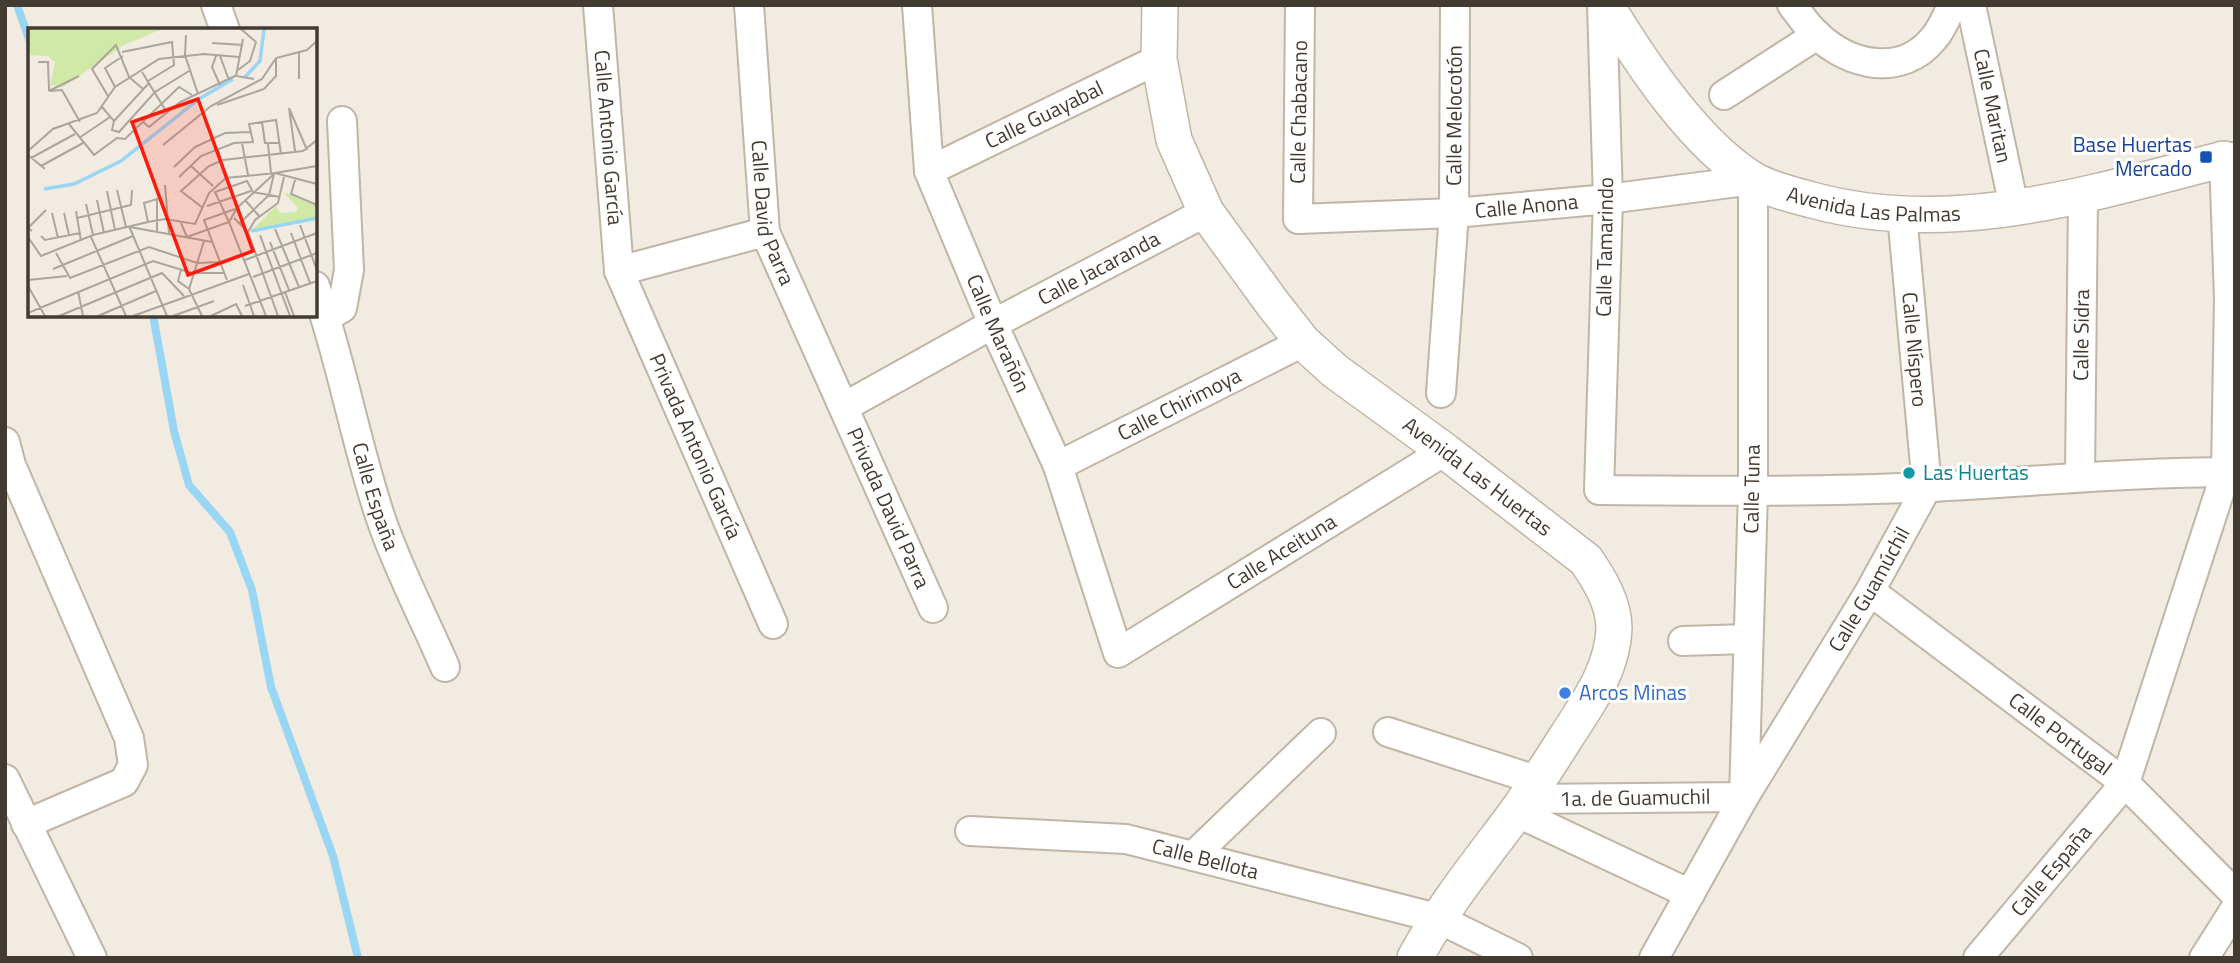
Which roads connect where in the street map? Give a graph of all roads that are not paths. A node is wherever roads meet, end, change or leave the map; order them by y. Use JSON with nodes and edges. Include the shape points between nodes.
{"nodes":[{"id":1,"x":216,"y":5,"type":"edge"},
{"id":2,"x":598,"y":5,"type":"edge"},
{"id":3,"x":749,"y":5,"type":"edge"},
{"id":4,"x":917,"y":5,"type":"edge"},
{"id":5,"x":1300,"y":5,"type":"edge"},
{"id":6,"x":1455,"y":5,"type":"edge"},
{"id":7,"x":1604,"y":5,"type":"edge"},
{"id":8,"x":1792,"y":5,"type":"edge"},
{"id":9,"x":1952,"y":5,"type":"edge"},
{"id":10,"x":1971,"y":5,"type":"edge"},
{"id":11,"x":1152,"y":7,"type":"edge"},
{"id":12,"x":224,"y":28,"type":"edge"},
{"id":13,"x":1817,"y":35,"type":"junction"},
{"id":14,"x":1159,"y":59,"type":"junction"},
{"id":15,"x":1724,"y":95,"type":"dead end"},
{"id":16,"x":342,"y":121,"type":"dead end"},
{"id":17,"x":2229,"y":158,"type":"edge"},
{"id":18,"x":929,"y":171,"type":"junction"},
{"id":19,"x":1753,"y":180,"type":"junction"},
{"id":20,"x":2083,"y":196,"type":"junction"},
{"id":21,"x":1608,"y":199,"type":"junction"},
{"id":22,"x":2014,"y":207,"type":"junction"},
{"id":23,"x":1206,"y":212,"type":"junction"},
{"id":24,"x":1454,"y":213,"type":"junction"},
{"id":25,"x":1902,"y":214,"type":"junction"},
{"id":26,"x":1298,"y":219,"type":"joint"},
{"id":27,"x":765,"y":232,"type":"junction"},
{"id":28,"x":619,"y":271,"type":"junction"},
{"id":29,"x":317,"y":292,"type":"edge"},
{"id":30,"x":2232,"y":298,"type":"edge"},
{"id":31,"x":326,"y":317,"type":"junction"},
{"id":32,"x":993,"y":324,"type":"junction"},
{"id":33,"x":1303,"y":342,"type":"junction"},
{"id":34,"x":1441,"y":393,"type":"dead end"},
{"id":35,"x":844,"y":407,"type":"junction"},
{"id":36,"x":1445,"y":451,"type":"junction"},
{"id":37,"x":7,"y":458,"type":"edge"},
{"id":38,"x":1058,"y":466,"type":"junction"},
{"id":39,"x":2230,"y":472,"type":"edge"},
{"id":40,"x":2080,"y":477,"type":"junction"},
{"id":41,"x":1927,"y":487,"type":"junction"},
{"id":42,"x":1753,"y":491,"type":"junction"},
{"id":43,"x":1870,"y":591,"type":"junction"},
{"id":44,"x":933,"y":608,"type":"dead end"},
{"id":45,"x":773,"y":624,"type":"dead end"},
{"id":46,"x":1747,"y":639,"type":"junction"},
{"id":47,"x":1683,"y":641,"type":"dead end"},
{"id":48,"x":1118,"y":653,"type":"joint"},
{"id":49,"x":445,"y":667,"type":"dead end"},
{"id":50,"x":1388,"y":732,"type":"dead end"},
{"id":51,"x":1321,"y":733,"type":"dead end"},
{"id":52,"x":5,"y":779,"type":"edge"},
{"id":53,"x":2125,"y":783,"type":"junction"},
{"id":54,"x":1527,"y":797,"type":"junction"},
{"id":55,"x":1744,"y":797,"type":"junction"},
{"id":56,"x":26,"y":824,"type":"junction"},
{"id":57,"x":970,"y":831,"type":"dead end"},
{"id":58,"x":1193,"y":856,"type":"junction"},
{"id":59,"x":1690,"y":894,"type":"junction"},
{"id":60,"x":2235,"y":894,"type":"edge"},
{"id":61,"x":2235,"y":909,"type":"edge"},
{"id":62,"x":1437,"y":918,"type":"junction"},
{"id":63,"x":1659,"y":956,"type":"edge"},
{"id":64,"x":92,"y":958,"type":"edge"},
{"id":65,"x":1415,"y":958,"type":"edge"},
{"id":66,"x":1518,"y":958,"type":"edge"},
{"id":67,"x":1978,"y":958,"type":"edge"},
{"id":68,"x":2204,"y":958,"type":"edge"}],
"edges":[{"from":1,"to":12,"type":"street"},
{"from":2,"to":28,"type":"street","name":"Calle Antonio García"},
{"from":3,"to":27,"type":"street","name":"Calle David Parra"},
{"from":4,"to":18,"type":"street","name":"Calle Marañón"},
{"from":5,"to":26,"type":"street","name":"Calle Chabacano"},
{"from":6,"to":24,"type":"street","name":"Calle Melocotón"},
{"from":7,"to":19,"type":"street","name":"Avenida Las Palmas","via":[[1642,63],[1692,125]]},
{"from":7,"to":21,"type":"street","name":"Calle Tamarindo"},
{"from":8,"to":13,"type":"street"},
{"from":9,"to":13,"type":"street","via":[[1935,38],[1914,57],[1889,65],[1853,59]]},
{"from":10,"to":22,"type":"street","name":"Calle Maritan"},
{"from":11,"to":14,"type":"street","name":"Avenida Las Huertas"},
{"from":13,"to":15,"type":"street"},
{"from":14,"to":18,"type":"street","name":"Calle Guayabal"},
{"from":14,"to":23,"type":"street","name":"Avenida Las Huertas","via":[[1174,140]]},
{"from":16,"to":31,"type":"street","via":[[349,270],[342,308]]},
{"from":17,"to":20,"type":"street","name":"Avenida Las Palmas"},
{"from":17,"to":30,"type":"street"},
{"from":18,"to":32,"type":"street","name":"Calle Marañón"},
{"from":19,"to":21,"type":"street","name":"Calle Anona"},
{"from":19,"to":25,"type":"street","name":"Avenida Las Palmas","via":[[1847,210]]},
{"from":19,"to":42,"type":"street","name":"Calle Tuna"},
{"from":20,"to":22,"type":"street","name":"Avenida Las Palmas"},
{"from":20,"to":40,"type":"street","name":"Calle Sidra"},
{"from":21,"to":24,"type":"street","name":"Calle Anona"},
{"from":21,"to":42,"type":"street","name":"Calle Tamarindo","via":[[1599,490]]},
{"from":22,"to":25,"type":"street","name":"Avenida Las Palmas","via":[[1953,216]]},
{"from":23,"to":32,"type":"street","name":"Calle Jacaranda"},
{"from":23,"to":33,"type":"street","name":"Avenida Las Huertas"},
{"from":24,"to":26,"type":"street","name":"Calle Anona"},
{"from":24,"to":34,"type":"street","name":"Calle Melocotón"},
{"from":25,"to":41,"type":"street","name":"Calle Níspero"},
{"from":27,"to":28,"type":"street"},
{"from":27,"to":35,"type":"street","name":"Calle David Parra"},
{"from":28,"to":45,"type":"street","name":"Privada Antonio García"},
{"from":29,"to":31,"type":"street","name":"Calle España"},
{"from":30,"to":39,"type":"street"},
{"from":31,"to":49,"type":"street","name":"Calle España","via":[[382,522]]},
{"from":32,"to":35,"type":"street","name":"Calle Jacaranda"},
{"from":32,"to":38,"type":"street","name":"Calle Marañón"},
{"from":33,"to":36,"type":"street","name":"Avenida Las Huertas","via":[[1335,371]]},
{"from":33,"to":38,"type":"street","name":"Calle Chirimoya"},
{"from":35,"to":44,"type":"street","name":"Privada David Parra"},
{"from":36,"to":48,"type":"street","name":"Calle Aceituna"},
{"from":36,"to":54,"type":"street","name":"Avenida Las Huertas","via":[[1586,560],[1609,601],[1614,625],[1606,667],[1595,692]]},
{"from":37,"to":56,"type":"street","via":[[129,738],[133,765],[124,782]]},
{"from":38,"to":48,"type":"street","name":"Calle Marañón"},
{"from":39,"to":40,"type":"street"},
{"from":39,"to":53,"type":"street"},
{"from":40,"to":41,"type":"street"},
{"from":41,"to":42,"type":"street"},
{"from":41,"to":43,"type":"street","name":"Calle Guamúchil"},
{"from":42,"to":46,"type":"street","name":"Calle Tuna"},
{"from":43,"to":53,"type":"street","name":"Calle Portugal"},
{"from":43,"to":55,"type":"street","name":"Calle Guamúchil"},
{"from":46,"to":47,"type":"street"},
{"from":46,"to":55,"type":"street","name":"Calle Tuna"},
{"from":50,"to":54,"type":"street"},
{"from":51,"to":58,"type":"street"},
{"from":52,"to":56,"type":"street"},
{"from":53,"to":60,"type":"street","name":"Calle Portugal"},
{"from":53,"to":67,"type":"street","name":"Calle España"},
{"from":54,"to":55,"type":"street","name":"1a. de Guamuchil"},
{"from":54,"to":59,"type":"street"},
{"from":54,"to":62,"type":"street","name":"Avenida Las Huertas"},
{"from":55,"to":59,"type":"street","name":"Calle Guamúchil"},
{"from":56,"to":64,"type":"street"},
{"from":57,"to":58,"type":"street","name":"Calle Bellota","via":[[1126,839]]},
{"from":58,"to":62,"type":"street","name":"Calle Bellota"},
{"from":59,"to":63,"type":"street","name":"Calle Guamúchil"},
{"from":61,"to":68,"type":"street"},
{"from":62,"to":65,"type":"street","name":"Avenida Las Huertas"},
{"from":62,"to":66,"type":"street","name":"Calle Bellota"}]}
